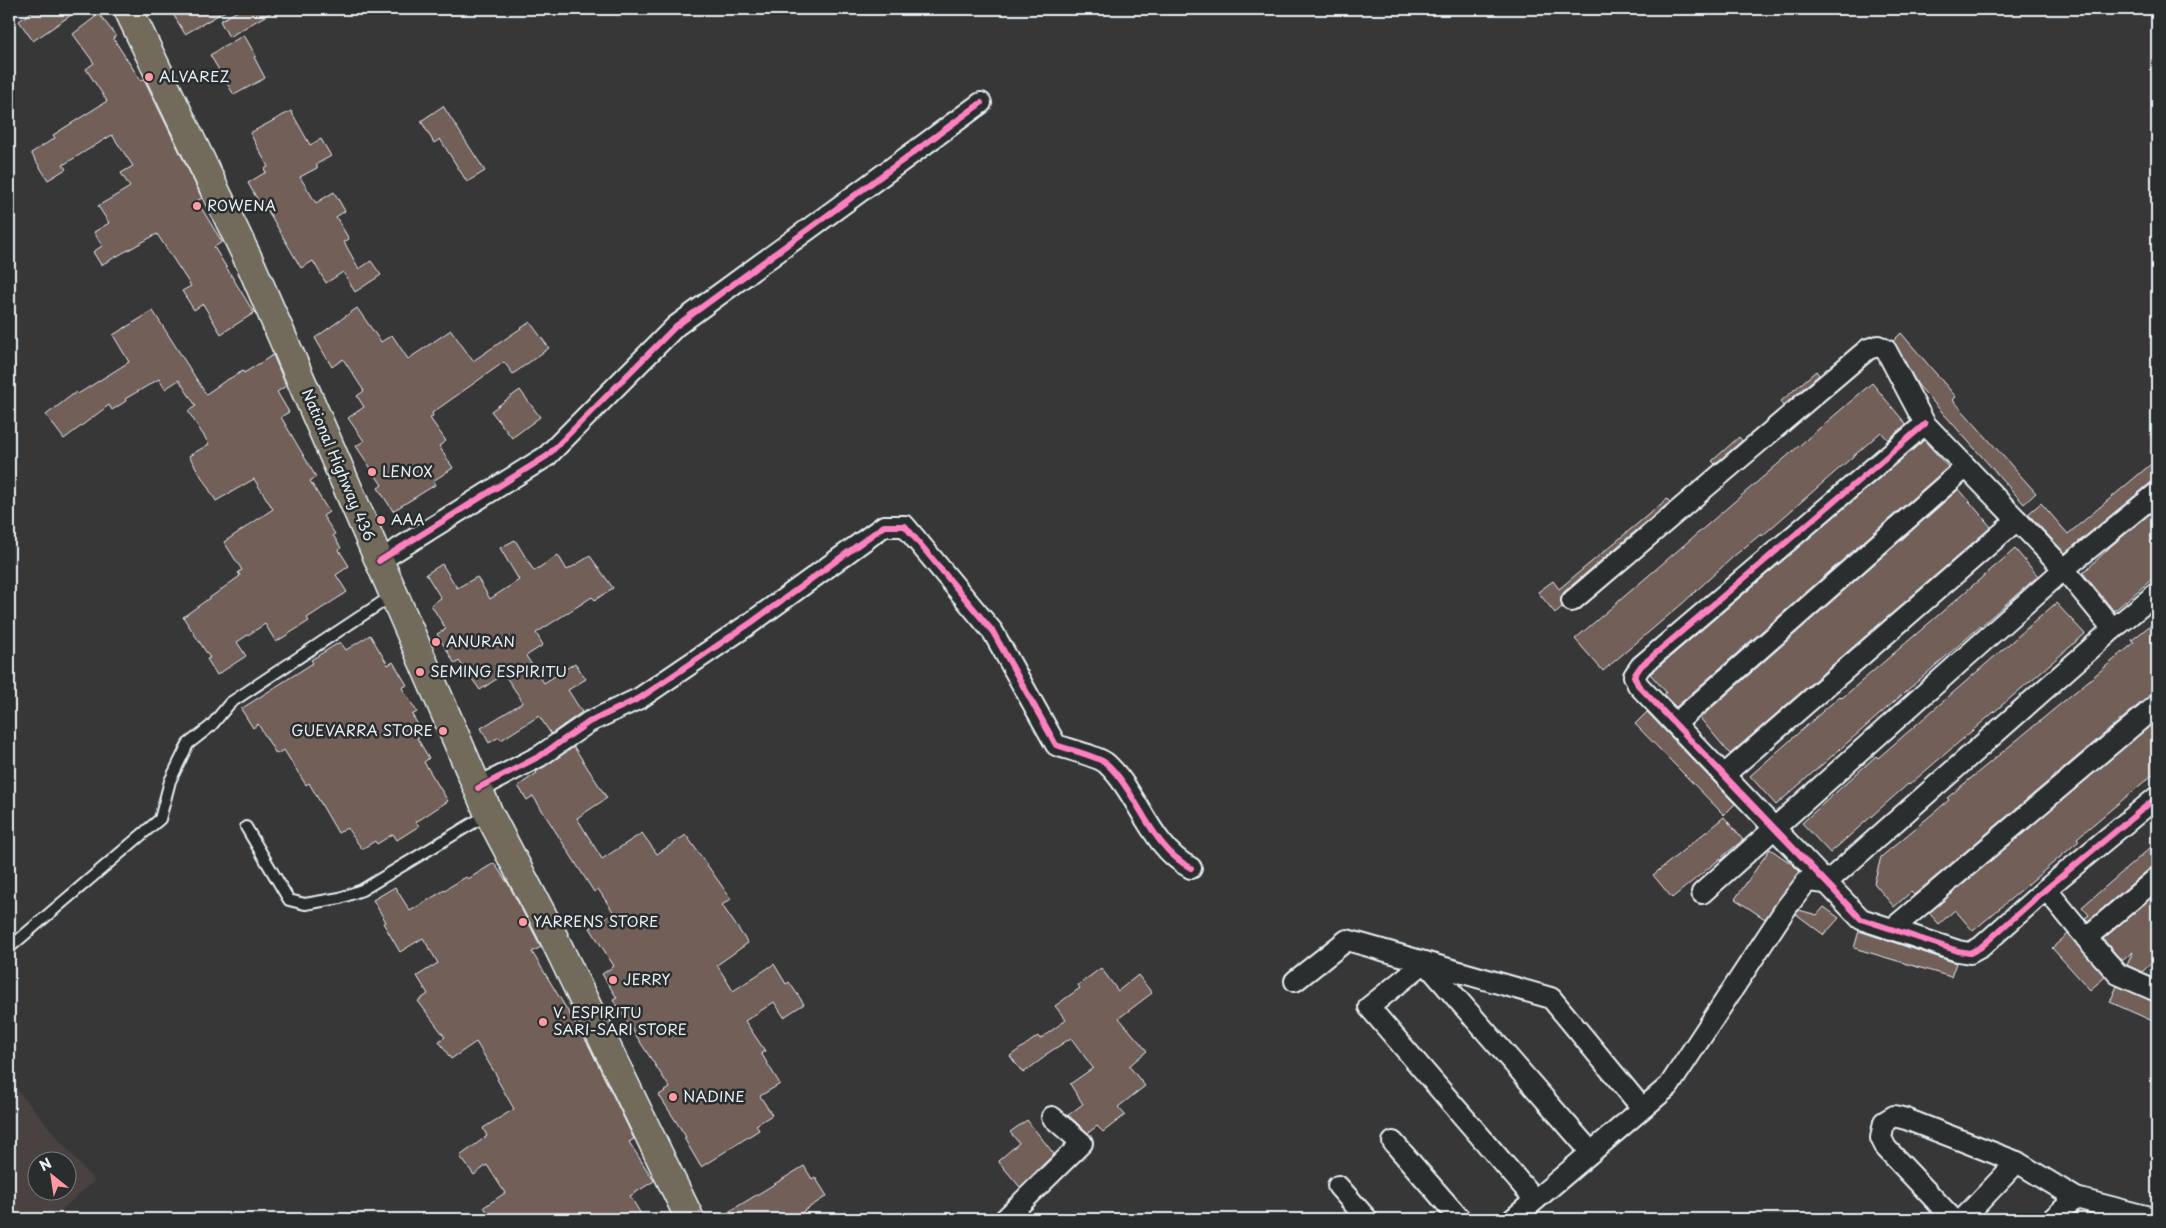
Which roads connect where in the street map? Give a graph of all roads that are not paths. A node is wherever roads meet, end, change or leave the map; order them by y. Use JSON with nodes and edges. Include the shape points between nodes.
{"nodes":[{"id":1,"x":128,"y":9,"type":"edge"},
{"id":2,"x":981,"y":103,"type":"dead end"},
{"id":3,"x":1925,"y":424,"type":"junction"},
{"id":4,"x":1966,"y":467,"type":"junction"},
{"id":5,"x":2157,"y":493,"type":"edge"},
{"id":6,"x":2017,"y":520,"type":"junction"},
{"id":7,"x":379,"y":561,"type":"junction"},
{"id":8,"x":2064,"y":569,"type":"junction"},
{"id":9,"x":2157,"y":593,"type":"edge"},
{"id":10,"x":394,"y":595,"type":"junction"},
{"id":11,"x":1572,"y":601,"type":"dead end"},
{"id":12,"x":2113,"y":628,"type":"junction"},
{"id":13,"x":2157,"y":705,"type":"edge"},
{"id":14,"x":1675,"y":724,"type":"junction"},
{"id":15,"x":1724,"y":775,"type":"junction"},
{"id":16,"x":478,"y":788,"type":"junction"},
{"id":17,"x":2157,"y":797,"type":"edge"},
{"id":18,"x":489,"y":814,"type":"junction"},
{"id":19,"x":246,"y":827,"type":"dead end"},
{"id":20,"x":1774,"y":828,"type":"junction"},
{"id":21,"x":1191,"y":868,"type":"dead end"},
{"id":22,"x":2157,"y":878,"type":"edge"},
{"id":23,"x":1826,"y":883,"type":"junction"},
{"id":24,"x":2046,"y":889,"type":"junction"},
{"id":25,"x":1702,"y":893,"type":"dead end"},
{"id":26,"x":1890,"y":930,"type":"junction"},
{"id":27,"x":2086,"y":938,"type":"junction"},
{"id":28,"x":9,"y":948,"type":"edge"},
{"id":29,"x":1424,"y":962,"type":"junction"},
{"id":30,"x":1294,"y":981,"type":"dead end"},
{"id":31,"x":2154,"y":986,"type":"edge"},
{"id":32,"x":1642,"y":1108,"type":"junction"},
{"id":33,"x":1052,"y":1117,"type":"dead end"},
{"id":34,"x":1393,"y":1142,"type":"dead end"},
{"id":35,"x":1591,"y":1152,"type":"junction"},
{"id":36,"x":2017,"y":1162,"type":"junction"},
{"id":37,"x":1338,"y":1186,"type":"dead end"},
{"id":38,"x":2076,"y":1198,"type":"junction"},
{"id":39,"x":1535,"y":1200,"type":"junction"},
{"id":40,"x":2125,"y":1214,"type":"edge"},
{"id":41,"x":690,"y":1219,"type":"edge"},
{"id":42,"x":1004,"y":1219,"type":"edge"},
{"id":43,"x":1367,"y":1219,"type":"edge"},
{"id":44,"x":1460,"y":1219,"type":"edge"},
{"id":45,"x":1513,"y":1219,"type":"edge"},
{"id":46,"x":1953,"y":1219,"type":"edge"},
{"id":47,"x":1963,"y":1219,"type":"edge"},
{"id":48,"x":2052,"y":1219,"type":"edge"},
{"id":49,"x":2157,"y":1219,"type":"edge"}],
"edges":[{"from":1,"to":7,"type":"main road","name":"National Highway 436","via":[[251,265]]},
{"from":2,"to":7,"type":"street","via":[[676,326],[547,456]]},
{"from":3,"to":4,"type":"street"},
{"from":3,"to":11,"type":"street","via":[[1886,350],[1878,346],[1868,349]]},
{"from":3,"to":14,"type":"street","via":[[1641,666],[1634,676],[1638,685]]},
{"from":4,"to":6,"type":"street"},
{"from":4,"to":14,"type":"street"},
{"from":5,"to":8,"type":"street"},
{"from":6,"to":8,"type":"street"},
{"from":6,"to":15,"type":"street"},
{"from":7,"to":10,"type":"main road","name":"National Highway 436"},
{"from":8,"to":12,"type":"street"},
{"from":8,"to":20,"type":"street"},
{"from":9,"to":12,"type":"street"},
{"from":10,"to":16,"type":"main road","name":"National Highway 436"},
{"from":10,"to":28,"type":"lane","via":[[230,703],[211,726],[188,744],[170,781],[160,819]]},
{"from":12,"to":23,"type":"street"},
{"from":13,"to":26,"type":"street"},
{"from":14,"to":15,"type":"street"},
{"from":15,"to":20,"type":"street"},
{"from":16,"to":18,"type":"main road","name":"National Highway 436"},
{"from":16,"to":21,"type":"street","via":[[540,756],[588,722],[640,698],[884,526],[906,526],[993,632],[1056,745],[1106,762],[1168,851]]},
{"from":17,"to":24,"type":"street"},
{"from":18,"to":19,"type":"lane","via":[[362,890],[340,898],[305,904],[289,900]]},
{"from":18,"to":41,"type":"main road","name":"National Highway 436","via":[[549,928]]},
{"from":20,"to":23,"type":"street"},
{"from":20,"to":25,"type":"street"},
{"from":22,"to":27,"type":"street"},
{"from":23,"to":26,"type":"street","via":[[1861,919]]},
{"from":23,"to":32,"type":"street","via":[[1807,881],[1669,1086]]},
{"from":24,"to":26,"type":"street","via":[[1970,953]]},
{"from":24,"to":27,"type":"street"},
{"from":27,"to":31,"type":"street","via":[[2118,974]]},
{"from":29,"to":30,"type":"street","via":[[1347,940]]},
{"from":29,"to":32,"type":"street","via":[[1551,998]]},
{"from":29,"to":35,"type":"street"},
{"from":29,"to":39,"type":"street","via":[[1369,1007]]},
{"from":32,"to":35,"type":"street"},
{"from":33,"to":42,"type":"street","via":[[1082,1143]]},
{"from":34,"to":44,"type":"street"},
{"from":35,"to":39,"type":"street"},
{"from":36,"to":38,"type":"street"},
{"from":36,"to":46,"type":"street","via":[[1906,1119],[1894,1116],[1884,1122],[1881,1138],[1886,1148]]},
{"from":36,"to":47,"type":"street"},
{"from":37,"to":43,"type":"street"},
{"from":38,"to":40,"type":"street"},
{"from":38,"to":48,"type":"street"},
{"from":39,"to":45,"type":"street"},
{"from":40,"to":49,"type":"street"}]}
